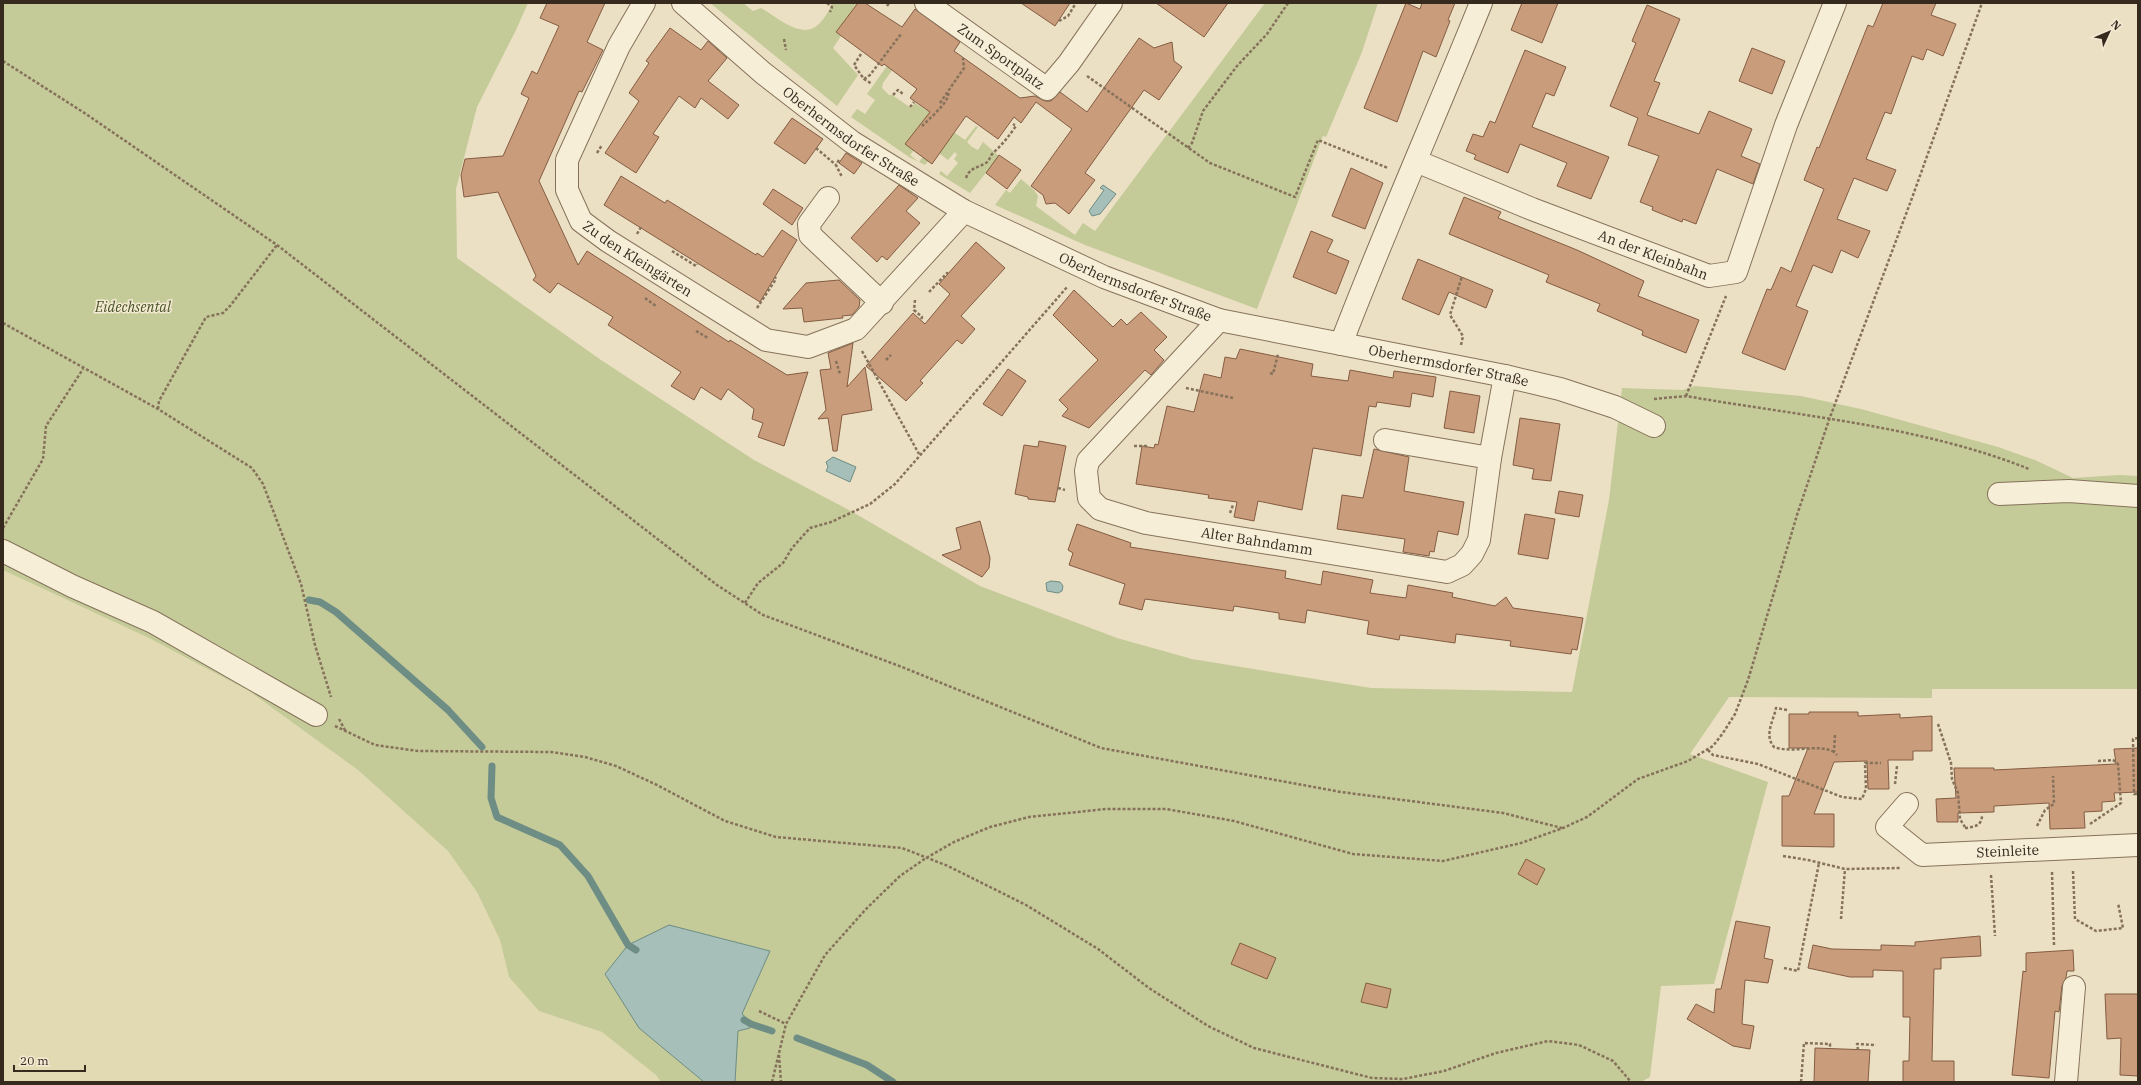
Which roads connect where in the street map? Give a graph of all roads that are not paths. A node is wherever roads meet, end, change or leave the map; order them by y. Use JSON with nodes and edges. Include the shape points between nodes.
{"nodes":[{"id":1,"x":644,"y":3,"type":"edge"},
{"id":2,"x":683,"y":3,"type":"edge"},
{"id":3,"x":926,"y":3,"type":"edge"},
{"id":4,"x":1111,"y":3,"type":"edge"},
{"id":5,"x":1481,"y":3,"type":"edge"},
{"id":6,"x":1835,"y":3,"type":"edge"},
{"id":7,"x":1413,"y":169,"type":"junction"},
{"id":8,"x":828,"y":198,"type":"dead end"},
{"id":9,"x":964,"y":211,"type":"junction"},
{"id":10,"x":882,"y":303,"type":"junction"},
{"id":11,"x":1219,"y":320,"type":"junction"},
{"id":12,"x":1341,"y":344,"type":"junction"},
{"id":13,"x":1505,"y":376,"type":"junction"},
{"id":14,"x":1654,"y":426,"type":"dead end"},
{"id":15,"x":1385,"y":440,"type":"dead end"},
{"id":16,"x":1490,"y":458,"type":"junction"},
{"id":17,"x":1999,"y":494,"type":"dead end"},
{"id":18,"x":2138,"y":496,"type":"edge"},
{"id":19,"x":3,"y":551,"type":"edge"},
{"id":20,"x":326,"y":714,"type":"road end"},
{"id":21,"x":1907,"y":804,"type":"dead end"},
{"id":22,"x":2138,"y":845,"type":"edge"},
{"id":23,"x":2074,"y":987,"type":"dead end"},
{"id":24,"x":2066,"y":1082,"type":"edge"}],
"edges":[{"from":1,"to":10,"type":"street","name":"Zu den Kleingärten","via":[[619,46],[567,160],[567,190],[582,221],[608,241],[766,340],[808,347],[856,329]]},
{"from":2,"to":9,"type":"street","name":"Oberhermsdorfer Straße","via":[[763,73],[843,135]]},
{"from":3,"to":4,"type":"street","name":"Zum Sportplatz","via":[[1047,89],[1069,63]]},
{"from":5,"to":7,"type":"street"},
{"from":6,"to":7,"type":"street","name":"An der Kleinbahn","via":[[1786,125],[1736,272],[1709,276],[1532,209]]},
{"from":7,"to":12,"type":"street"},
{"from":8,"to":10,"type":"street","via":[[809,224],[810,235]]},
{"from":9,"to":10,"type":"street","name":"Zu den Kleingärten"},
{"from":9,"to":11,"type":"street","name":"Oberhermsdorfer Straße","via":[[1104,277]]},
{"from":11,"to":12,"type":"street","name":"Oberhermsdorfer Straße"},
{"from":11,"to":16,"type":"street","name":"Alter Bahndamm","via":[[1088,460],[1086,471],[1089,498],[1100,509],[1152,524],[1447,572],[1462,565],[1472,554],[1479,540]]},
{"from":12,"to":13,"type":"street","name":"Oberhermsdorfer Straße"},
{"from":13,"to":14,"type":"street","name":"Oberhermsdorfer Straße","via":[[1560,389],[1615,407]]},
{"from":13,"to":16,"type":"street","name":"Alter Bahndamm"},
{"from":15,"to":16,"type":"street"},
{"from":17,"to":18,"type":"street","via":[[2069,491]]},
{"from":19,"to":20,"type":"street","via":[[72,586],[153,622]]},
{"from":21,"to":22,"type":"street","name":"Steinleite","via":[[1887,827],[1922,855]]},
{"from":23,"to":24,"type":"street"}]}
